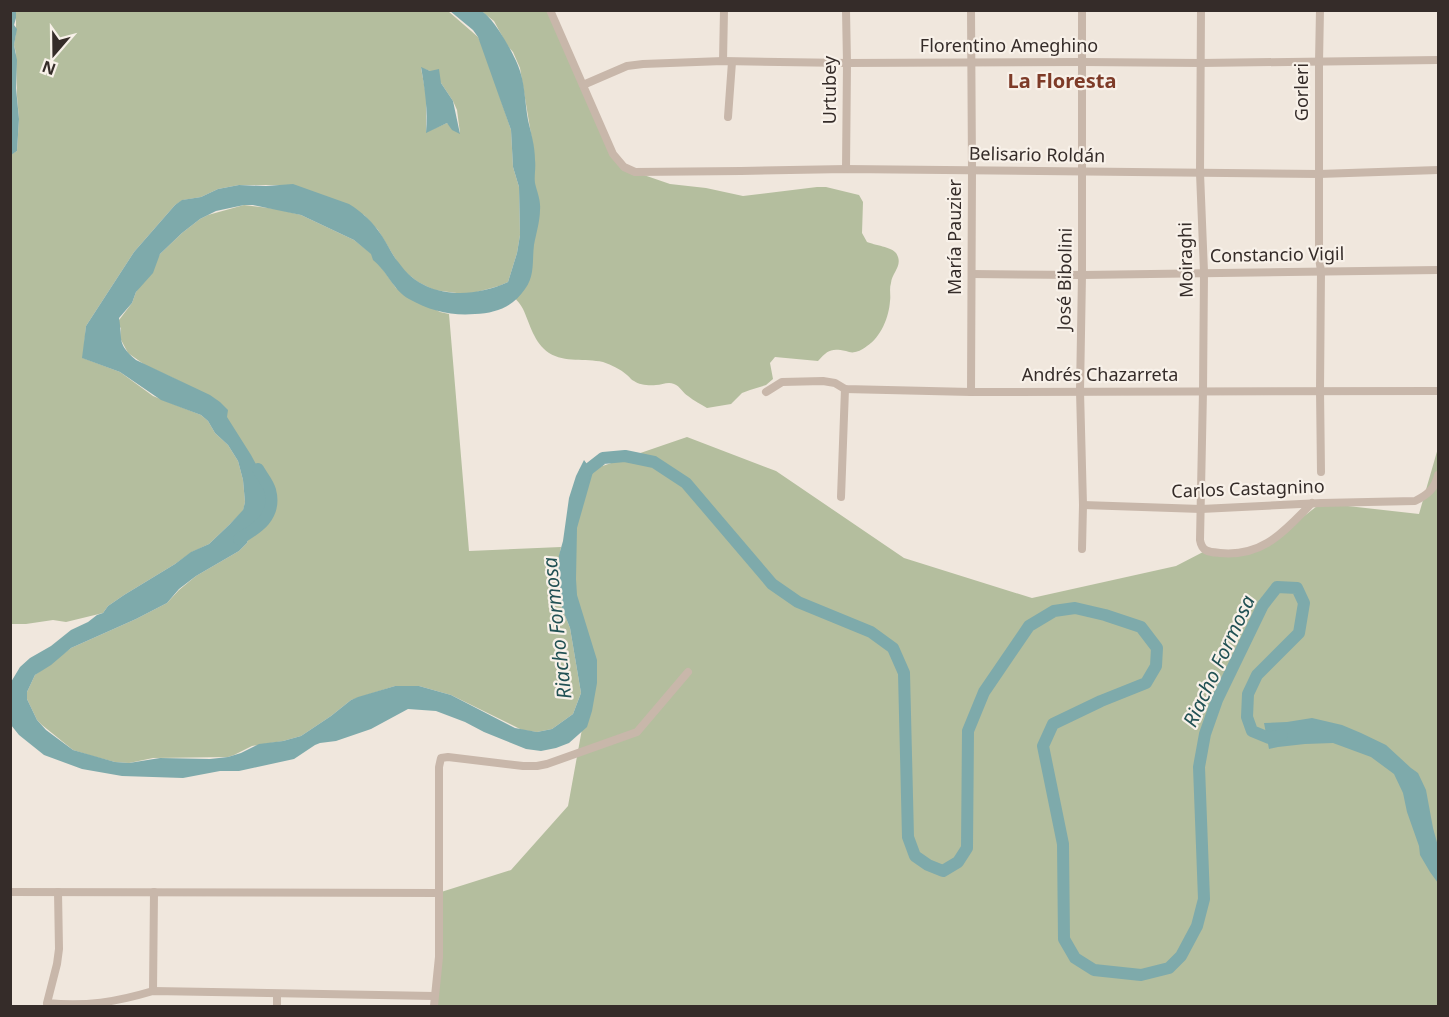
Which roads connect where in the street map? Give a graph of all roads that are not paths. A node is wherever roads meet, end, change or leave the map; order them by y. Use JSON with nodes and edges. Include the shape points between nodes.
{"nodes":[{"id":1,"x":550,"y":10,"type":"edge"},
{"id":2,"x":724,"y":10,"type":"edge"},
{"id":3,"x":846,"y":10,"type":"edge"},
{"id":4,"x":971,"y":10,"type":"edge"},
{"id":5,"x":1082,"y":10,"type":"edge"},
{"id":6,"x":1201,"y":10,"type":"edge"},
{"id":7,"x":1320,"y":10,"type":"edge"},
{"id":8,"x":1438,"y":60,"type":"edge"},
{"id":9,"x":728,"y":62,"type":"junction"},
{"id":10,"x":1083,"y":62,"type":"junction"},
{"id":11,"x":1319,"y":62,"type":"junction"},
{"id":12,"x":847,"y":63,"type":"junction"},
{"id":13,"x":972,"y":63,"type":"junction"},
{"id":14,"x":1201,"y":63,"type":"junction"},
{"id":15,"x":583,"y":85,"type":"junction"},
{"id":16,"x":728,"y":117,"type":"dead end"},
{"id":17,"x":846,"y":169,"type":"junction"},
{"id":18,"x":972,"y":170,"type":"junction"},
{"id":19,"x":1438,"y":170,"type":"edge"},
{"id":20,"x":1082,"y":172,"type":"junction"},
{"id":21,"x":1200,"y":173,"type":"junction"},
{"id":22,"x":1319,"y":174,"type":"junction"},
{"id":23,"x":1438,"y":270,"type":"edge"},
{"id":24,"x":1321,"y":271,"type":"junction"},
{"id":25,"x":1204,"y":272,"type":"junction"},
{"id":26,"x":972,"y":274,"type":"junction"},
{"id":27,"x":1082,"y":275,"type":"junction"},
{"id":28,"x":845,"y":389,"type":"junction"},
{"id":29,"x":1320,"y":390,"type":"junction"},
{"id":30,"x":1080,"y":391,"type":"junction"},
{"id":31,"x":1203,"y":391,"type":"junction"},
{"id":32,"x":1438,"y":391,"type":"edge"},
{"id":33,"x":766,"y":392,"type":"dead end"},
{"id":34,"x":970,"y":392,"type":"junction"},
{"id":35,"x":1321,"y":472,"type":"dead end"},
{"id":36,"x":1438,"y":475,"type":"edge"},
{"id":37,"x":840,"y":498,"type":"dead end"},
{"id":38,"x":1312,"y":503,"type":"junction"},
{"id":39,"x":1083,"y":506,"type":"junction"},
{"id":40,"x":1201,"y":509,"type":"junction"},
{"id":41,"x":1082,"y":549,"type":"dead end"},
{"id":42,"x":688,"y":672,"type":"dead end"},
{"id":43,"x":10,"y":892,"type":"edge"},
{"id":44,"x":58,"y":892,"type":"junction"},
{"id":45,"x":154,"y":892,"type":"junction"},
{"id":46,"x":438,"y":893,"type":"junction"},
{"id":47,"x":153,"y":991,"type":"junction"},
{"id":48,"x":278,"y":994,"type":"junction"},
{"id":49,"x":434,"y":996,"type":"junction"},
{"id":50,"x":277,"y":1006,"type":"edge"},
{"id":51,"x":434,"y":1006,"type":"edge"}],
"edges":[{"from":1,"to":15,"type":"street"},
{"from":2,"to":9,"type":"street"},
{"from":3,"to":12,"type":"street","name":"Urtubey"},
{"from":4,"to":13,"type":"street","name":"María Pauzier"},
{"from":5,"to":10,"type":"street","name":"José Bibolini"},
{"from":6,"to":14,"type":"street","name":"Moiraghi"},
{"from":7,"to":11,"type":"street","name":"Gorleri"},
{"from":8,"to":11,"type":"street","name":"Florentino Ameghino"},
{"from":9,"to":12,"type":"street","name":"Florentino Ameghino"},
{"from":9,"to":15,"type":"street","name":"Florentino Ameghino","via":[[627,66]]},
{"from":9,"to":16,"type":"street"},
{"from":10,"to":13,"type":"street","name":"Florentino Ameghino"},
{"from":10,"to":14,"type":"street","name":"Florentino Ameghino"},
{"from":10,"to":20,"type":"street","name":"José Bibolini"},
{"from":11,"to":14,"type":"street","name":"Florentino Ameghino"},
{"from":11,"to":22,"type":"street","name":"Gorleri"},
{"from":12,"to":13,"type":"street","name":"Florentino Ameghino"},
{"from":12,"to":17,"type":"street","name":"Urtubey"},
{"from":13,"to":18,"type":"street","name":"María Pauzier"},
{"from":14,"to":21,"type":"street","name":"Moiraghi"},
{"from":15,"to":17,"type":"street","name":"Belisario Roldán","via":[[613,154],[634,172]]},
{"from":17,"to":18,"type":"street","name":"Belisario Roldán"},
{"from":18,"to":20,"type":"street","name":"Belisario Roldán"},
{"from":18,"to":26,"type":"street","name":"María Pauzier"},
{"from":19,"to":22,"type":"street","name":"Belisario Roldán"},
{"from":20,"to":21,"type":"street","name":"Belisario Roldán"},
{"from":20,"to":27,"type":"street","name":"José Bibolini"},
{"from":21,"to":22,"type":"street","name":"Belisario Roldán"},
{"from":21,"to":25,"type":"street","name":"Moiraghi"},
{"from":22,"to":24,"type":"street","name":"Gorleri"},
{"from":23,"to":24,"type":"street","name":"Constancio Vigil"},
{"from":24,"to":25,"type":"street","name":"Constancio Vigil"},
{"from":24,"to":29,"type":"street","name":"Gorleri"},
{"from":25,"to":27,"type":"street","name":"Constancio Vigil"},
{"from":25,"to":31,"type":"street","name":"Moiraghi"},
{"from":26,"to":27,"type":"street","name":"Constancio Vigil"},
{"from":26,"to":34,"type":"street","name":"María Pauzier"},
{"from":27,"to":30,"type":"street","name":"José Bibolini"},
{"from":28,"to":33,"type":"street","name":"Andrés Chazarreta","via":[[824,381],[782,382]]},
{"from":28,"to":34,"type":"street","name":"Andrés Chazarreta"},
{"from":28,"to":37,"type":"street"},
{"from":29,"to":31,"type":"street","name":"Andrés Chazarreta"},
{"from":29,"to":32,"type":"street","name":"Andrés Chazarreta"},
{"from":29,"to":35,"type":"street","name":"Gorleri"},
{"from":30,"to":31,"type":"street","name":"Andrés Chazarreta"},
{"from":30,"to":34,"type":"street","name":"Andrés Chazarreta"},
{"from":30,"to":39,"type":"street","name":"José Bibolini"},
{"from":31,"to":40,"type":"street","name":"Moiraghi"},
{"from":36,"to":38,"type":"street","name":"Carlos Castagnino","via":[[1432,490],[1415,501]]},
{"from":38,"to":40,"type":"street","name":"Carlos Castagnino"},
{"from":38,"to":40,"type":"street","name":"Moiraghi","via":[[1268,544],[1230,554],[1201,547]]},
{"from":39,"to":40,"type":"street","name":"Carlos Castagnino"},
{"from":39,"to":41,"type":"street","name":"José Bibolini"},
{"from":42,"to":46,"type":"street","via":[[637,732],[547,764],[524,766],[441,758]]},
{"from":43,"to":44,"type":"street"},
{"from":44,"to":45,"type":"street"},
{"from":44,"to":47,"type":"street","via":[[59,949],[47,1004],[110,1002]]},
{"from":45,"to":46,"type":"street"},
{"from":45,"to":47,"type":"street"},
{"from":46,"to":49,"type":"street","via":[[439,957]]},
{"from":47,"to":48,"type":"street"},
{"from":48,"to":49,"type":"street"},
{"from":48,"to":50,"type":"street"},
{"from":49,"to":51,"type":"street"}]}
